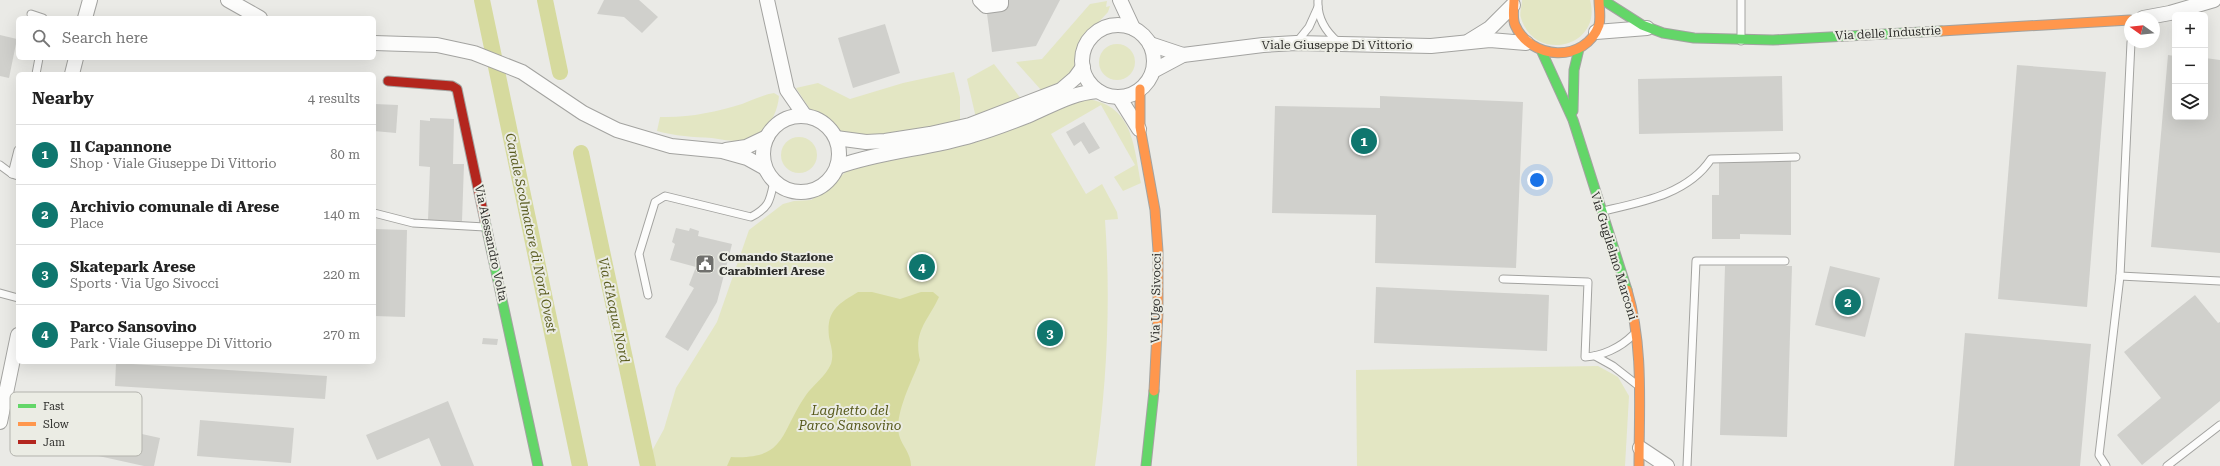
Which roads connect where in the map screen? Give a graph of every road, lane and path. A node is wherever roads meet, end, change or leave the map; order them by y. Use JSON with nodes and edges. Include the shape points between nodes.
{"nodes":[{"id":1,"x":90,"y":0,"type":"edge"},
{"id":2,"x":228,"y":0,"type":"edge"},
{"id":3,"x":767,"y":0,"type":"edge"},
{"id":4,"x":980,"y":0,"type":"edge"},
{"id":5,"x":1001,"y":0,"type":"edge"},
{"id":6,"x":1600,"y":0,"type":"edge"},
{"id":7,"x":1603,"y":0,"type":"edge"},
{"id":8,"x":1742,"y":0,"type":"edge"},
{"id":9,"x":2214,"y":0,"type":"edge"},
{"id":10,"x":1120,"y":1,"type":"edge"},
{"id":11,"x":1514,"y":2,"type":"edge"},
{"id":12,"x":1318,"y":4,"type":"edge"},
{"id":13,"x":2182,"y":4,"type":"edge"},
{"id":14,"x":2160,"y":12,"type":"edge"},
{"id":15,"x":30,"y":14,"type":"dead end"},
{"id":16,"x":36,"y":16,"type":"edge"},
{"id":17,"x":86,"y":16,"type":"edge"},
{"id":18,"x":256,"y":16,"type":"edge"},
{"id":19,"x":2124,"y":20,"type":"edge"},
{"id":20,"x":1110,"y":25,"type":"junction"},
{"id":21,"x":1133,"y":28,"type":"junction"},
{"id":22,"x":1647,"y":28,"type":"junction"},
{"id":23,"x":1596,"y":32,"type":"junction"},
{"id":24,"x":1741,"y":41,"type":"junction"},
{"id":25,"x":1526,"y":42,"type":"junction"},
{"id":26,"x":376,"y":43,"type":"edge"},
{"id":27,"x":1296,"y":43,"type":"junction"},
{"id":28,"x":1466,"y":43,"type":"junction"},
{"id":29,"x":1150,"y":44,"type":"junction"},
{"id":30,"x":1339,"y":44,"type":"junction"},
{"id":31,"x":2131,"y":48,"type":"edge"},
{"id":32,"x":1579,"y":49,"type":"junction"},
{"id":33,"x":1542,"y":52,"type":"junction"},
{"id":34,"x":1183,"y":55,"type":"junction"},
{"id":35,"x":39,"y":60,"type":"edge"},
{"id":36,"x":76,"y":60,"type":"edge"},
{"id":37,"x":1083,"y":68,"type":"junction"},
{"id":38,"x":1153,"y":71,"type":"junction"},
{"id":39,"x":36,"y":72,"type":"edge"},
{"id":40,"x":72,"y":72,"type":"edge"},
{"id":41,"x":388,"y":81,"type":"dead end"},
{"id":42,"x":787,"y":90,"type":"junction"},
{"id":43,"x":1140,"y":90,"type":"junction"},
{"id":44,"x":1098,"y":91,"type":"junction"},
{"id":45,"x":1119,"y":97,"type":"junction"},
{"id":46,"x":804,"y":116,"type":"junction"},
{"id":47,"x":784,"y":120,"type":"junction"},
{"id":48,"x":1573,"y":120,"type":"junction"},
{"id":49,"x":1141,"y":131,"type":"junction"},
{"id":50,"x":767,"y":138,"type":"junction"},
{"id":51,"x":836,"y":138,"type":"junction"},
{"id":52,"x":722,"y":151,"type":"junction"},
{"id":53,"x":1796,"y":157,"type":"dead end"},
{"id":54,"x":0,"y":165,"type":"edge"},
{"id":55,"x":837,"y":167,"type":"junction"},
{"id":56,"x":766,"y":168,"type":"junction"},
{"id":57,"x":15,"y":175,"type":"edge"},
{"id":58,"x":774,"y":181,"type":"junction"},
{"id":59,"x":1601,"y":212,"type":"junction"},
{"id":60,"x":376,"y":214,"type":"edge"},
{"id":61,"x":487,"y":227,"type":"junction"},
{"id":62,"x":1785,"y":261,"type":"dead end"},
{"id":63,"x":2120,"y":276,"type":"junction"},
{"id":64,"x":1503,"y":279,"type":"dead end"},
{"id":65,"x":2220,"y":281,"type":"edge"},
{"id":66,"x":0,"y":293,"type":"edge"},
{"id":67,"x":648,"y":295,"type":"dead end"},
{"id":68,"x":16,"y":297,"type":"edge"},
{"id":69,"x":1636,"y":332,"type":"junction"},
{"id":70,"x":16,"y":345,"type":"edge"},
{"id":71,"x":1595,"y":356,"type":"junction"},
{"id":72,"x":1640,"y":388,"type":"junction"},
{"id":73,"x":0,"y":422,"type":"edge"},
{"id":74,"x":2220,"y":425,"type":"edge"},
{"id":75,"x":1640,"y":448,"type":"junction"},
{"id":76,"x":538,"y":466,"type":"edge"},
{"id":77,"x":1146,"y":466,"type":"edge"},
{"id":78,"x":1639,"y":466,"type":"edge"},
{"id":79,"x":1667,"y":466,"type":"edge"},
{"id":80,"x":1687,"y":466,"type":"edge"},
{"id":81,"x":2106,"y":466,"type":"edge"},
{"id":82,"x":2168,"y":466,"type":"edge"}],
"edges":[{"from":1,"to":17,"type":"street"},
{"from":2,"to":18,"type":"street"},
{"from":3,"to":42,"type":"street"},
{"from":4,"to":5,"type":"street","via":[[986,6],[1001,4]]},
{"from":6,"to":23,"type":"street","via":[[1600,20]]},
{"from":7,"to":22,"type":"street","name":"Via delle Industrie"},
{"from":8,"to":24,"type":"lane"},
{"from":9,"to":13,"type":"street"},
{"from":10,"to":20,"type":"street"},
{"from":10,"to":21,"type":"street"},
{"from":11,"to":25,"type":"street","via":[[1514,18],[1518,32]]},
{"from":11,"to":28,"type":"street","name":"Viale Giuseppe Di Vittorio","via":[[1490,28]]},
{"from":12,"to":27,"type":"lane","via":[[1309,27]]},
{"from":12,"to":30,"type":"lane","via":[[1324,26]]},
{"from":13,"to":14,"type":"street"},
{"from":15,"to":16,"type":"lane"},
{"from":19,"to":24,"type":"street","name":"Via delle Industrie"},
{"from":20,"to":21,"type":"street"},
{"from":20,"to":37,"type":"street","via":[[1092,36],[1086,45]]},
{"from":21,"to":29,"type":"street"},
{"from":22,"to":23,"type":"street","name":"Via delle Industrie"},
{"from":22,"to":24,"type":"street","name":"Via delle Industrie","via":[[1699,39]]},
{"from":23,"to":32,"type":"street","via":[[1589,42]]},
{"from":25,"to":28,"type":"street","name":"Viale Giuseppe Di Vittorio","via":[[1490,40]]},
{"from":25,"to":33,"type":"street"},
{"from":26,"to":52,"type":"street","via":[[437,45],[474,53],[514,68],[583,113],[617,130],[671,146]]},
{"from":27,"to":30,"type":"street","name":"Viale Giuseppe Di Vittorio"},
{"from":27,"to":34,"type":"street","name":"Viale Giuseppe Di Vittorio"},
{"from":28,"to":30,"type":"street","name":"Viale Giuseppe Di Vittorio","via":[[1431,46]]},
{"from":29,"to":34,"type":"street","name":"Viale Giuseppe Di Vittorio"},
{"from":29,"to":38,"type":"street"},
{"from":31,"to":63,"type":"lane"},
{"from":32,"to":33,"type":"street","via":[[1567,54],[1554,55]]},
{"from":32,"to":48,"type":"street","name":"Via Guglielmo Marconi","via":[[1572,90]]},
{"from":33,"to":48,"type":"street","name":"Via Guglielmo Marconi"},
{"from":34,"to":38,"type":"street","name":"Viale Giuseppe Di Vittorio"},
{"from":35,"to":39,"type":"lane"},
{"from":36,"to":40,"type":"street"},
{"from":37,"to":44,"type":"street","via":[[1086,77]]},
{"from":37,"to":51,"type":"street","via":[[1061,90],[970,126],[885,141],[866,142]]},
{"from":38,"to":43,"type":"street"},
{"from":41,"to":61,"type":"street","name":"Via Alessandro Volta","via":[[452,86],[457,89]]},
{"from":42,"to":46,"type":"street"},
{"from":42,"to":47,"type":"street"},
{"from":43,"to":45,"type":"street"},
{"from":43,"to":49,"type":"street","name":"Via Ugo Sivocci"},
{"from":44,"to":45,"type":"street"},
{"from":44,"to":55,"type":"street","via":[[1071,95],[1014,121],[954,141],[862,158]]},
{"from":45,"to":49,"type":"street","name":"Via Ugo Sivocci"},
{"from":46,"to":47,"type":"street"},
{"from":46,"to":51,"type":"street","via":[[817,119],[828,127]]},
{"from":47,"to":50,"type":"street","via":[[774,127]]},
{"from":48,"to":59,"type":"street","name":"Via Guglielmo Marconi"},
{"from":49,"to":77,"type":"street","name":"Via Ugo Sivocci","via":[[1156,221],[1159,290],[1151,430]]},
{"from":50,"to":52,"type":"street","via":[[746,147]]},
{"from":50,"to":56,"type":"street","via":[[764,147]]},
{"from":51,"to":55,"type":"street","via":[[839,147]]},
{"from":52,"to":56,"type":"street","via":[[747,158]]},
{"from":53,"to":59,"type":"lane","via":[[1711,159],[1703,171],[1687,183],[1649,201]]},
{"from":54,"to":57,"type":"lane"},
{"from":55,"to":58,"type":"street","via":[[826,183],[809,191],[790,191]]},
{"from":56,"to":58,"type":"street"},
{"from":58,"to":67,"type":"lane","via":[[769,202],[762,211],[750,217],[665,196],[655,202],[639,254]]},
{"from":59,"to":69,"type":"street","name":"Via Guglielmo Marconi","via":[[1631,304]]},
{"from":60,"to":61,"type":"lane","via":[[413,223]]},
{"from":61,"to":76,"type":"street","name":"Via Alessandro Volta"},
{"from":62,"to":80,"type":"lane","via":[[1696,261]]},
{"from":63,"to":65,"type":"lane"},
{"from":63,"to":81,"type":"lane","via":[[2099,455]]},
{"from":64,"to":71,"type":"lane","via":[[1588,282],[1585,357]]},
{"from":66,"to":68,"type":"lane"},
{"from":69,"to":71,"type":"lane","via":[[1618,347]]},
{"from":69,"to":72,"type":"street","name":"Via Guglielmo Marconi"},
{"from":70,"to":73,"type":"street"},
{"from":71,"to":72,"type":"lane","via":[[1613,366]]},
{"from":72,"to":75,"type":"street","name":"Via Guglielmo Marconi"},
{"from":74,"to":82,"type":"lane"},
{"from":75,"to":78,"type":"street","name":"Via Guglielmo Marconi"},
{"from":75,"to":79,"type":"street"}]}
